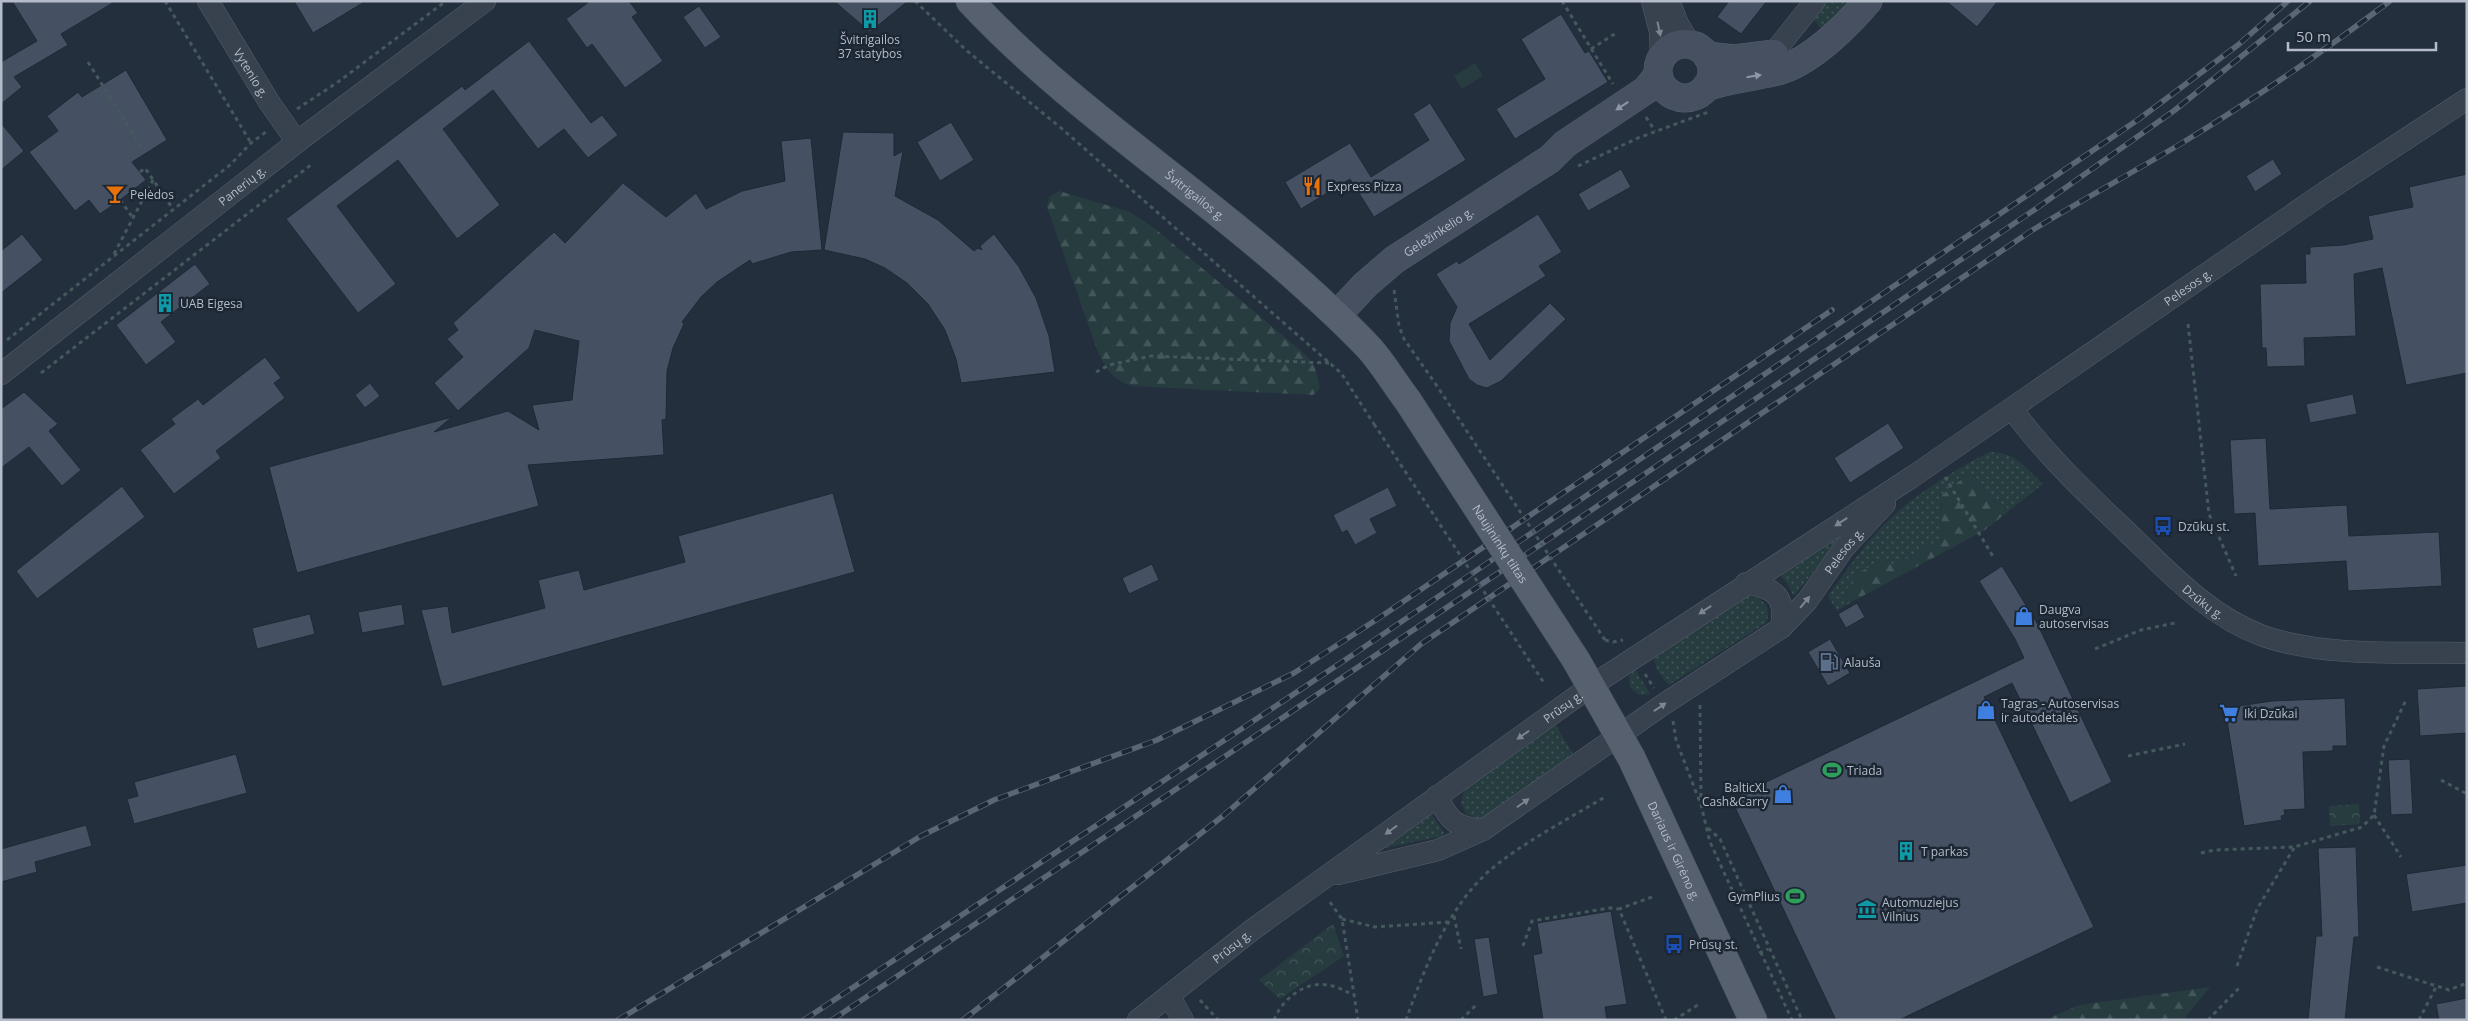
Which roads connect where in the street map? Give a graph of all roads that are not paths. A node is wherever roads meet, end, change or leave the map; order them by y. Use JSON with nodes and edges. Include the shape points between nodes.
{"nodes":[{"id":1,"x":208,"y":1,"type":"edge"},
{"id":2,"x":486,"y":1,"type":"edge"},
{"id":3,"x":970,"y":1,"type":"edge"},
{"id":4,"x":1652,"y":1,"type":"edge"},
{"id":5,"x":1669,"y":1,"type":"edge"},
{"id":6,"x":1868,"y":1,"type":"edge"},
{"id":7,"x":1813,"y":3,"type":"edge"},
{"id":8,"x":1698,"y":50,"type":"junction"},
{"id":9,"x":1815,"y":50,"type":"junction"},
{"id":10,"x":1772,"y":55,"type":"junction"},
{"id":11,"x":1660,"y":66,"type":"junction"},
{"id":12,"x":1678,"y":97,"type":"junction"},
{"id":13,"x":1710,"y":98,"type":"junction"},
{"id":14,"x":2467,"y":100,"type":"edge"},
{"id":15,"x":298,"y":142,"type":"junction"},
{"id":16,"x":1561,"y":164,"type":"junction"},
{"id":17,"x":1337,"y":315,"type":"junction"},
{"id":18,"x":1,"y":374,"type":"edge"},
{"id":19,"x":1408,"y":401,"type":"joint"},
{"id":20,"x":2012,"y":409,"type":"junction"},
{"id":21,"x":1912,"y":477,"type":"junction"},
{"id":22,"x":1746,"y":583,"type":"junction"},
{"id":23,"x":1780,"y":628,"type":"junction"},
{"id":24,"x":2467,"y":653,"type":"edge"},
{"id":25,"x":1591,"y":686,"type":"junction"},
{"id":26,"x":1620,"y":734,"type":"junction"},
{"id":27,"x":1437,"y":796,"type":"junction"},
{"id":28,"x":1483,"y":830,"type":"junction"},
{"id":29,"x":1328,"y":876,"type":"junction"},
{"id":30,"x":1170,"y":995,"type":"junction"},
{"id":31,"x":1138,"y":1020,"type":"edge"},
{"id":32,"x":1183,"y":1020,"type":"edge"},
{"id":33,"x":1753,"y":1020,"type":"edge"}],
"edges":[{"from":1,"to":15,"type":"street","name":"Vytenio g."},
{"from":2,"to":15,"type":"street","name":"Panerių g."},
{"from":3,"to":17,"type":"main road","name":"Švitrigailos g.","via":[[1021,52],[1253,240]]},
{"from":4,"to":11,"type":"street","one_way":true,"via":[[1660,32]]},
{"from":5,"to":8,"type":"street"},
{"from":6,"to":9,"type":"main road","via":[[1840,32]]},
{"from":7,"to":10,"type":"street"},
{"from":8,"to":10,"type":"main road","via":[[1734,59]]},
{"from":8,"to":11,"type":"main road","via":[[1674,46]]},
{"from":8,"to":13,"type":"main road","via":[[1712,71]]},
{"from":9,"to":10,"type":"main road"},
{"from":13,"to":9,"type":"main road","one_way":true,"via":[[1801,62]]},
{"from":11,"to":12,"type":"main road","via":[[1664,89]]},
{"from":11,"to":16,"type":"main road","name":"Geležinkelio g.","one_way":true,"via":[[1646,90],[1565,144]]},
{"from":12,"to":13,"type":"main road"},
{"from":12,"to":16,"type":"main road","name":"Geležinkelio g.","via":[[1589,144]]},
{"from":14,"to":20,"type":"street","name":"Pelesos g.","via":[[2325,192]]},
{"from":15,"to":18,"type":"street","name":"Panerių g."},
{"from":16,"to":17,"type":"main road","name":"Geležinkelio g.","via":[[1394,260],[1364,285]]},
{"from":17,"to":19,"type":"main road","name":"Švitrigailos g.","via":[[1371,351]]},
{"from":19,"to":25,"type":"main road","name":"Naujininkų tiltas","bridge":true},
{"from":20,"to":21,"type":"street","name":"Pelesos g."},
{"from":20,"to":24,"type":"street","name":"Dzūkų g.","via":[[2033,438],[2072,479],[2173,576],[2209,607],[2234,623],[2264,636],[2298,644],[2345,650]]},
{"from":21,"to":22,"type":"street","name":"Pelesos g.","one_way":true},
{"from":23,"to":21,"type":"street","name":"Pelesos g.","one_way":true,"via":[[1807,600],[1844,548]]},
{"from":22,"to":23,"type":"street","via":[[1775,593],[1782,607]]},
{"from":22,"to":25,"type":"street","name":"Pelesos g.","one_way":true},
{"from":26,"to":23,"type":"street","name":"Pelesos g.","one_way":true},
{"from":25,"to":26,"type":"main road","name":"Dariaus ir Girėno g."},
{"from":25,"to":27,"type":"street","name":"Prūsų g.","one_way":true},
{"from":28,"to":26,"type":"street","name":"Prūsų g.","one_way":true},
{"from":26,"to":33,"type":"main road","name":"Dariaus ir Girėno g."},
{"from":27,"to":28,"type":"street","via":[[1447,818],[1464,828]]},
{"from":27,"to":29,"type":"street","name":"Prūsų g.","one_way":true},
{"from":28,"to":29,"type":"street","name":"Prūsų g.","via":[[1438,850]]},
{"from":29,"to":30,"type":"street","name":"Prūsų g.","via":[[1252,930]]},
{"from":30,"to":31,"type":"street","name":"Prūsų g."},
{"from":30,"to":32,"type":"street"}]}
